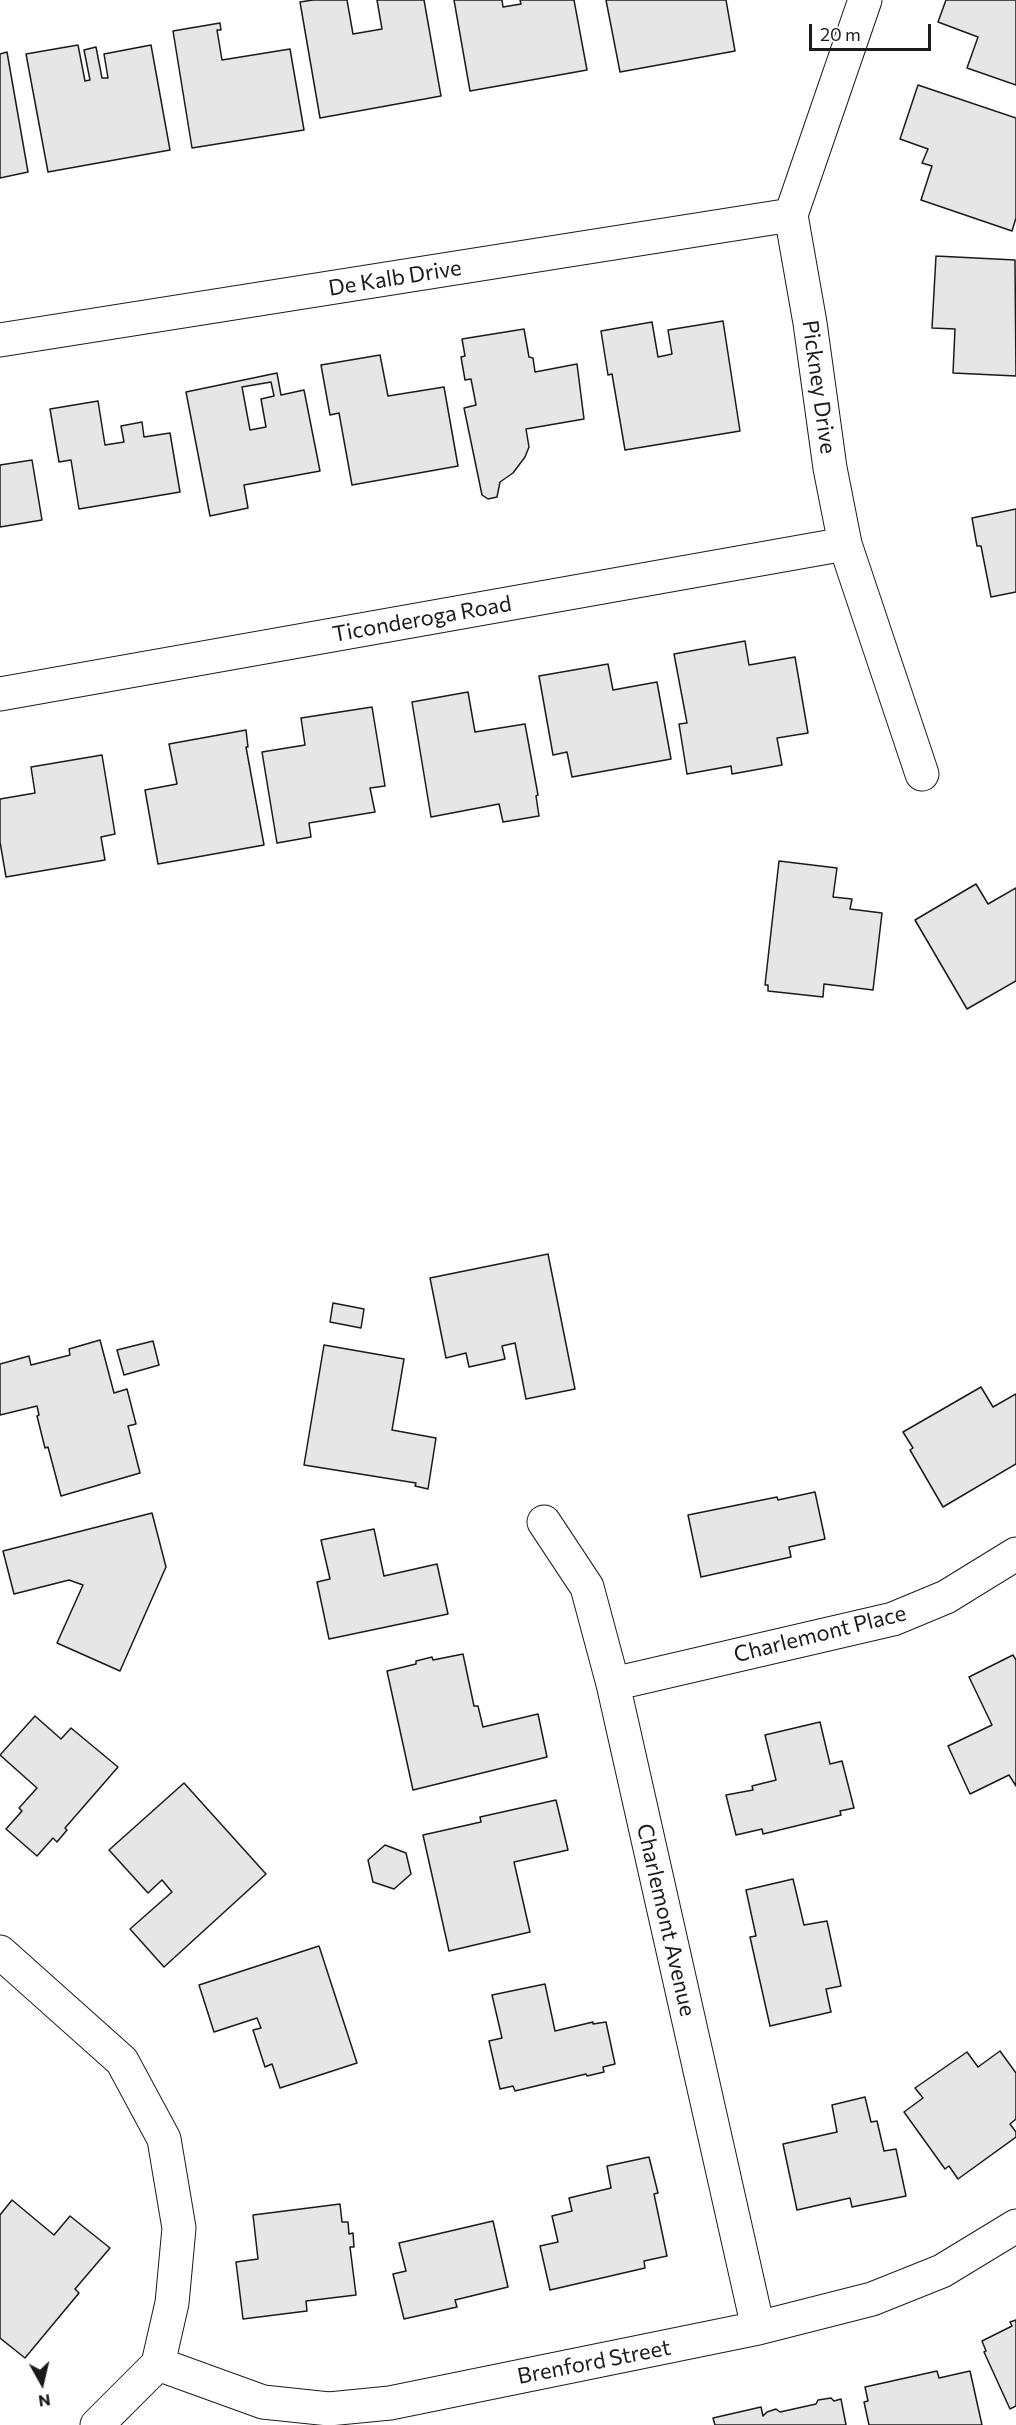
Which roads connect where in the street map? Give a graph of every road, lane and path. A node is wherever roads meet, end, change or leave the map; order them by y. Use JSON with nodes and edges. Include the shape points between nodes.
{"nodes":[{"id":1,"x":865,"y":0,"type":"edge"},
{"id":2,"x":791,"y":215,"type":"junction"},
{"id":3,"x":0,"y":340,"type":"edge"},
{"id":4,"x":845,"y":544,"type":"junction"},
{"id":5,"x":0,"y":694,"type":"edge"},
{"id":6,"x":922,"y":774,"type":"dead end"},
{"id":7,"x":544,"y":1522,"type":"dead end"},
{"id":8,"x":1016,"y":1554,"type":"edge"},
{"id":9,"x":613,"y":1684,"type":"junction"},
{"id":10,"x":0,"y":1952,"type":"edge"},
{"id":11,"x":1016,"y":2226,"type":"edge"},
{"id":12,"x":758,"y":2328,"type":"junction"},
{"id":13,"x":158,"y":2364,"type":"junction"},
{"id":14,"x":97,"y":2425,"type":"edge"}],
"edges":[{"from":1,"to":2,"type":"street","name":"Pickney Drive"},
{"from":2,"to":3,"type":"street","name":"De Kalb Drive"},
{"from":2,"to":4,"type":"street","name":"Pickney Drive"},
{"from":4,"to":5,"type":"street","name":"Ticonderoga Road"},
{"from":4,"to":6,"type":"street","name":"Pickney Drive"},
{"from":7,"to":9,"type":"street","name":"Charlemont Avenue","via":[[587,1587]]},
{"from":8,"to":9,"type":"street","name":"Charlemont Place","via":[[946,1597],[893,1619]]},
{"from":9,"to":12,"type":"street","name":"Charlemont Avenue"},
{"from":10,"to":13,"type":"street","via":[[122,2061],[164,2139],[179,2228],[171,2303]]},
{"from":11,"to":12,"type":"street","name":"Brenford Street","via":[[942,2271],[872,2299]]},
{"from":12,"to":13,"type":"street","name":"Brenford Street","via":[[390,2403],[329,2409],[263,2402]]},
{"from":13,"to":14,"type":"street"}]}
